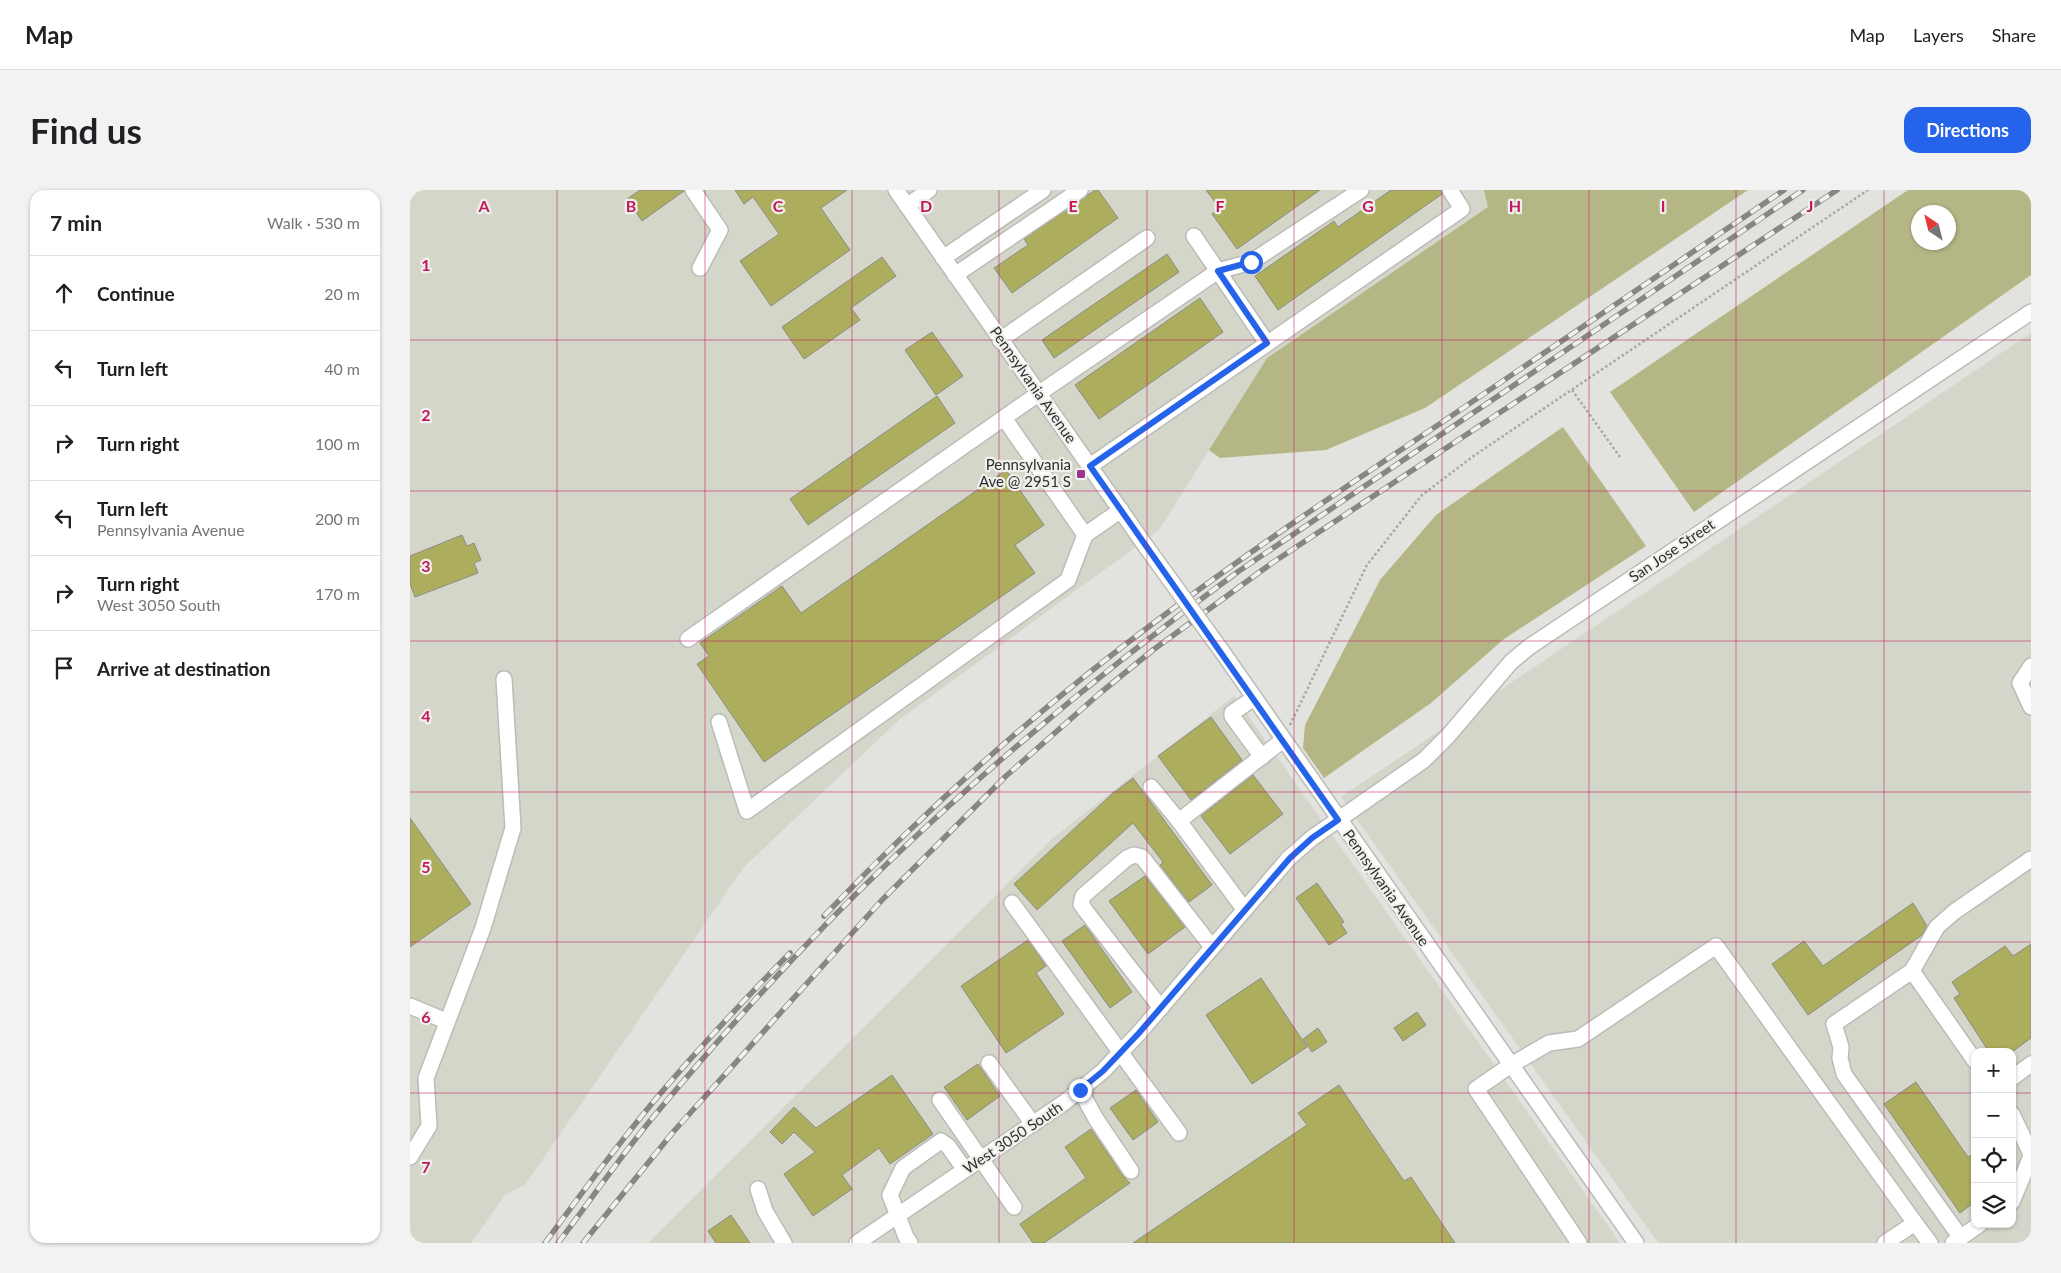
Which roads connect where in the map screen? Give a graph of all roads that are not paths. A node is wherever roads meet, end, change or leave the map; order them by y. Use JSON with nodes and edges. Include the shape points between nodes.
{"nodes":[{"id":1,"x":693,"y":190,"type":"edge"},
{"id":2,"x":896,"y":190,"type":"edge"},
{"id":3,"x":929,"y":190,"type":"edge"},
{"id":4,"x":1043,"y":190,"type":"edge"},
{"id":5,"x":1080,"y":190,"type":"edge"},
{"id":6,"x":1361,"y":190,"type":"edge"},
{"id":7,"x":1450,"y":190,"type":"edge"},
{"id":8,"x":907,"y":206,"type":"junction"},
{"id":9,"x":1194,"y":236,"type":"dead end"},
{"id":10,"x":1147,"y":238,"type":"dead end"},
{"id":11,"x":943,"y":258,"type":"junction"},
{"id":12,"x":700,"y":268,"type":"dead end"},
{"id":13,"x":1218,"y":271,"type":"junction"},
{"id":14,"x":955,"y":274,"type":"junction"},
{"id":15,"x":2031,"y":312,"type":"edge"},
{"id":16,"x":1000,"y":340,"type":"junction"},
{"id":17,"x":1267,"y":343,"type":"junction"},
{"id":18,"x":1038,"y":394,"type":"junction"},
{"id":19,"x":1004,"y":418,"type":"junction"},
{"id":20,"x":1090,"y":466,"type":"junction"},
{"id":21,"x":1121,"y":510,"type":"junction"},
{"id":22,"x":1085,"y":535,"type":"junction"},
{"id":23,"x":688,"y":639,"type":"dead end"},
{"id":24,"x":2031,"y":666,"type":"edge"},
{"id":25,"x":504,"y":678,"type":"dead end"},
{"id":26,"x":1254,"y":698,"type":"junction"},
{"id":27,"x":2031,"y":707,"type":"edge"},
{"id":28,"x":720,"y":722,"type":"dead end"},
{"id":29,"x":1283,"y":740,"type":"junction"},
{"id":30,"x":1262,"y":757,"type":"junction"},
{"id":31,"x":1151,"y":787,"type":"dead end"},
{"id":32,"x":1338,"y":820,"type":"junction"},
{"id":33,"x":1179,"y":821,"type":"junction"},
{"id":34,"x":2031,"y":859,"type":"edge"},
{"id":35,"x":1012,"y":903,"type":"dead end"},
{"id":36,"x":1244,"y":908,"type":"junction"},
{"id":37,"x":1212,"y":947,"type":"junction"},
{"id":38,"x":1912,"y":971,"type":"junction"},
{"id":39,"x":410,"y":1006,"type":"edge"},
{"id":40,"x":1161,"y":1008,"type":"junction"},
{"id":41,"x":446,"y":1020,"type":"junction"},
{"id":42,"x":1121,"y":1052,"type":"junction"},
{"id":43,"x":1971,"y":1055,"type":"edge"},
{"id":44,"x":989,"y":1063,"type":"dead end"},
{"id":45,"x":2031,"y":1064,"type":"edge"},
{"id":46,"x":1511,"y":1065,"type":"junction"},
{"id":47,"x":2016,"y":1075,"type":"edge"},
{"id":48,"x":1080,"y":1090,"type":"junction"},
{"id":49,"x":940,"y":1100,"type":"dead end"},
{"id":50,"x":2016,"y":1123,"type":"edge"},
{"id":51,"x":1033,"y":1124,"type":"junction"},
{"id":52,"x":1179,"y":1132,"type":"dead end"},
{"id":53,"x":2031,"y":1155,"type":"edge"},
{"id":54,"x":410,"y":1157,"type":"edge"},
{"id":55,"x":980,"y":1160,"type":"junction"},
{"id":56,"x":965,"y":1170,"type":"junction"},
{"id":57,"x":1131,"y":1170,"type":"dead end"},
{"id":58,"x":758,"y":1188,"type":"dead end"},
{"id":59,"x":2016,"y":1192,"type":"edge"},
{"id":60,"x":1014,"y":1208,"type":"dead end"},
{"id":61,"x":897,"y":1216,"type":"junction"},
{"id":62,"x":1915,"y":1223,"type":"junction"},
{"id":63,"x":1974,"y":1228,"type":"edge"},
{"id":64,"x":1957,"y":1240,"type":"edge"},
{"id":65,"x":862,"y":1242,"type":"edge"},
{"id":66,"x":784,"y":1243,"type":"edge"},
{"id":67,"x":910,"y":1243,"type":"edge"},
{"id":68,"x":1579,"y":1243,"type":"edge"},
{"id":69,"x":1636,"y":1243,"type":"edge"},
{"id":70,"x":1885,"y":1243,"type":"edge"},
{"id":71,"x":1930,"y":1243,"type":"edge"}],
"edges":[{"from":1,"to":12,"type":"street","via":[[720,230]]},
{"from":2,"to":8,"type":"street","name":"Pennsylvania Avenue"},
{"from":3,"to":8,"type":"street"},
{"from":4,"to":11,"type":"street"},
{"from":5,"to":14,"type":"street"},
{"from":6,"to":13,"type":"street","via":[[1251,262]]},
{"from":7,"to":17,"type":"street","via":[[1462,209]]},
{"from":8,"to":11,"type":"street","name":"Pennsylvania Avenue"},
{"from":9,"to":13,"type":"street"},
{"from":10,"to":16,"type":"street"},
{"from":11,"to":14,"type":"street","name":"Pennsylvania Avenue"},
{"from":13,"to":17,"type":"street"},
{"from":13,"to":18,"type":"street"},
{"from":14,"to":16,"type":"street","name":"Pennsylvania Avenue"},
{"from":15,"to":32,"type":"street","name":"San Jose Street","via":[[1529,647],[1511,662],[1424,760]]},
{"from":16,"to":18,"type":"street","name":"Pennsylvania Avenue"},
{"from":17,"to":20,"type":"street"},
{"from":18,"to":19,"type":"street"},
{"from":18,"to":20,"type":"street","name":"Pennsylvania Avenue"},
{"from":19,"to":22,"type":"street"},
{"from":19,"to":23,"type":"street"},
{"from":20,"to":21,"type":"street","name":"Pennsylvania Avenue"},
{"from":21,"to":22,"type":"street"},
{"from":21,"to":26,"type":"street","name":"Pennsylvania Avenue","bridge":true},
{"from":22,"to":28,"type":"street","via":[[1068,580],[747,811]]},
{"from":24,"to":27,"type":"street","via":[[2020,683]]},
{"from":25,"to":41,"type":"street","via":[[513,828],[483,928]]},
{"from":26,"to":29,"type":"street","name":"Pennsylvania Avenue"},
{"from":26,"to":30,"type":"street","via":[[1232,716]]},
{"from":29,"to":30,"type":"street"},
{"from":29,"to":32,"type":"street","name":"Pennsylvania Avenue"},
{"from":30,"to":33,"type":"street"},
{"from":31,"to":33,"type":"street"},
{"from":32,"to":36,"type":"street","name":"West 3050 South","via":[[1290,858]]},
{"from":32,"to":46,"type":"street","name":"Pennsylvania Avenue"},
{"from":33,"to":36,"type":"street"},
{"from":34,"to":38,"type":"street","via":[[1937,927]]},
{"from":35,"to":42,"type":"street"},
{"from":36,"to":37,"type":"street","name":"West 3050 South"},
{"from":37,"to":40,"type":"street","name":"West 3050 South"},
{"from":37,"to":40,"type":"street","via":[[1142,856],[1127,858],[1083,896],[1081,904],[1085,910]]},
{"from":38,"to":43,"type":"street"},
{"from":38,"to":64,"type":"street","via":[[1834,1024],[1841,1046],[1844,1074]]},
{"from":39,"to":41,"type":"street"},
{"from":40,"to":42,"type":"street","name":"West 3050 South"},
{"from":41,"to":54,"type":"street","via":[[426,1078],[428,1126]]},
{"from":42,"to":48,"type":"street","name":"West 3050 South"},
{"from":42,"to":52,"type":"street"},
{"from":44,"to":51,"type":"street"},
{"from":45,"to":47,"type":"street"},
{"from":46,"to":62,"type":"street","via":[[1549,1043],[1578,1039],[1716,946]]},
{"from":46,"to":68,"type":"street","via":[[1476,1089]]},
{"from":46,"to":69,"type":"street","name":"Pennsylvania Avenue"},
{"from":48,"to":51,"type":"street","name":"West 3050 South"},
{"from":48,"to":57,"type":"street"},
{"from":49,"to":55,"type":"street"},
{"from":50,"to":53,"type":"street"},
{"from":51,"to":55,"type":"street","name":"West 3050 South"},
{"from":53,"to":59,"type":"street"},
{"from":55,"to":56,"type":"street","name":"West 3050 South"},
{"from":55,"to":60,"type":"street"},
{"from":56,"to":61,"type":"street","name":"West 3050 South"},
{"from":56,"to":61,"type":"street","via":[[941,1141],[903,1168],[890,1195]]},
{"from":58,"to":66,"type":"street","via":[[765,1211]]},
{"from":61,"to":65,"type":"street","name":"West 3050 South"},
{"from":61,"to":67,"type":"street"},
{"from":62,"to":70,"type":"street"},
{"from":62,"to":71,"type":"street"},
{"from":63,"to":64,"type":"street"}]}
